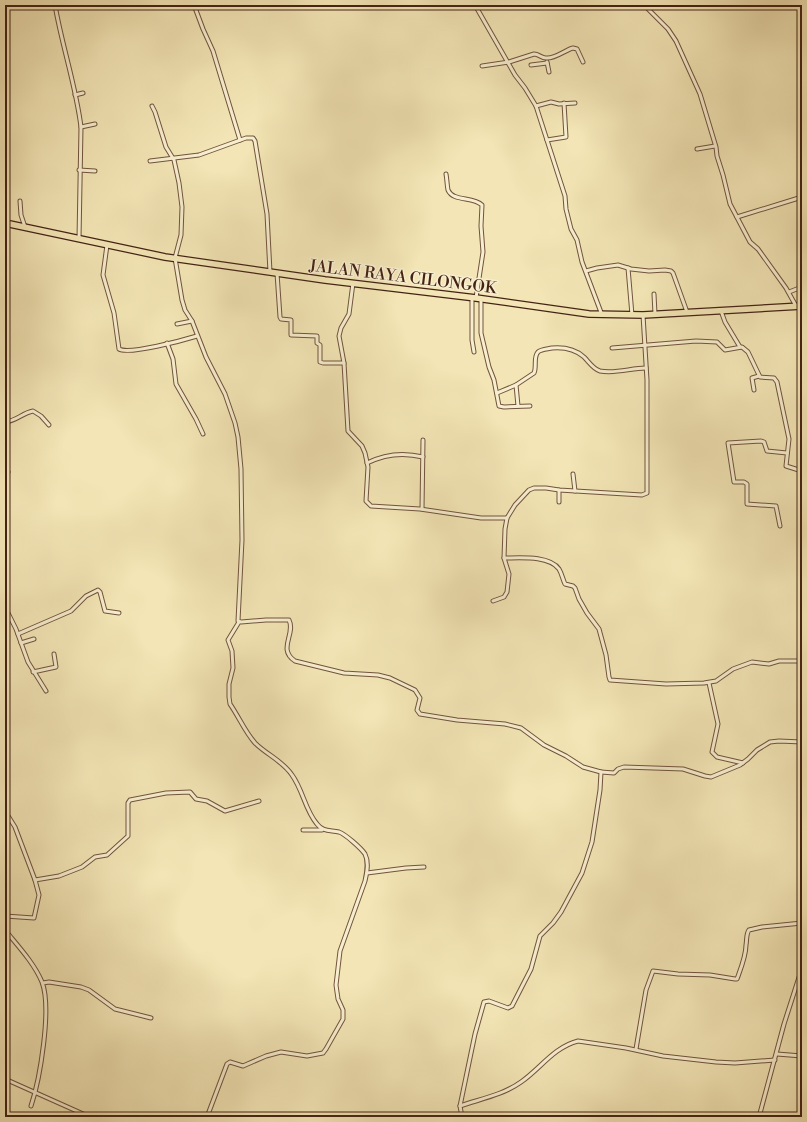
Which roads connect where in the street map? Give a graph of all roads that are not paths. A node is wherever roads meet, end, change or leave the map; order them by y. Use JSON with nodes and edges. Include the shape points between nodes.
{"nodes":[{"id":1,"x":55,"y":5,"type":"edge"},
{"id":2,"x":194,"y":5,"type":"edge"},
{"id":3,"x":475,"y":5,"type":"edge"},
{"id":4,"x":644,"y":5,"type":"edge"},
{"id":5,"x":547,"y":58,"type":"junction"},
{"id":6,"x":509,"y":62,"type":"junction"},
{"id":7,"x":583,"y":62,"type":"dead end"},
{"id":8,"x":548,"y":63,"type":"junction"},
{"id":9,"x":531,"y":65,"type":"dead end"},
{"id":10,"x":482,"y":66,"type":"dead end"},
{"id":11,"x":549,"y":72,"type":"dead end"},
{"id":12,"x":83,"y":93,"type":"dead end"},
{"id":13,"x":75,"y":95,"type":"junction"},
{"id":14,"x":564,"y":103,"type":"junction"},
{"id":15,"x":575,"y":103,"type":"dead end"},
{"id":16,"x":152,"y":106,"type":"dead end"},
{"id":17,"x":536,"y":106,"type":"junction"},
{"id":18,"x":95,"y":124,"type":"dead end"},
{"id":19,"x":81,"y":127,"type":"junction"},
{"id":20,"x":240,"y":140,"type":"junction"},
{"id":21,"x":547,"y":140,"type":"junction"},
{"id":22,"x":715,"y":146,"type":"junction"},
{"id":23,"x":697,"y":149,"type":"dead end"},
{"id":24,"x":173,"y":158,"type":"junction"},
{"id":25,"x":150,"y":160,"type":"dead end"},
{"id":26,"x":79,"y":170,"type":"junction"},
{"id":27,"x":95,"y":171,"type":"dead end"},
{"id":28,"x":446,"y":174,"type":"dead end"},
{"id":29,"x":802,"y":197,"type":"edge"},
{"id":30,"x":20,"y":201,"type":"dead end"},
{"id":31,"x":737,"y":217,"type":"junction"},
{"id":32,"x":5,"y":223,"type":"edge"},
{"id":33,"x":25,"y":227,"type":"junction"},
{"id":34,"x":79,"y":239,"type":"junction"},
{"id":35,"x":107,"y":245,"type":"junction"},
{"id":36,"x":175,"y":258,"type":"junction"},
{"id":37,"x":628,"y":268,"type":"junction"},
{"id":38,"x":586,"y":271,"type":"junction"},
{"id":39,"x":270,"y":272,"type":"junction"},
{"id":40,"x":278,"y":273,"type":"junction"},
{"id":41,"x":353,"y":283,"type":"junction"},
{"id":42,"x":802,"y":287,"type":"edge"},
{"id":43,"x":788,"y":292,"type":"junction"},
{"id":44,"x":654,"y":294,"type":"dead end"},
{"id":45,"x":476,"y":298,"type":"junction"},
{"id":46,"x":799,"y":306,"type":"edge"},
{"id":47,"x":721,"y":311,"type":"junction"},
{"id":48,"x":687,"y":312,"type":"junction"},
{"id":49,"x":655,"y":314,"type":"junction"},
{"id":50,"x":602,"y":315,"type":"junction"},
{"id":51,"x":632,"y":315,"type":"junction"},
{"id":52,"x":643,"y":315,"type":"junction"},
{"id":53,"x":192,"y":321,"type":"junction"},
{"id":54,"x":177,"y":324,"type":"dead end"},
{"id":55,"x":197,"y":336,"type":"junction"},
{"id":56,"x":167,"y":343,"type":"junction"},
{"id":57,"x":646,"y":344,"type":"junction"},
{"id":58,"x":740,"y":347,"type":"junction"},
{"id":59,"x":612,"y":348,"type":"dead end"},
{"id":60,"x":474,"y":352,"type":"dead end"},
{"id":61,"x":344,"y":363,"type":"junction"},
{"id":62,"x":646,"y":368,"type":"junction"},
{"id":63,"x":759,"y":376,"type":"junction"},
{"id":64,"x":516,"y":386,"type":"junction"},
{"id":65,"x":754,"y":390,"type":"dead end"},
{"id":66,"x":497,"y":393,"type":"junction"},
{"id":67,"x":518,"y":406,"type":"junction"},
{"id":68,"x":530,"y":406,"type":"dead end"},
{"id":69,"x":5,"y":422,"type":"edge"},
{"id":70,"x":49,"y":425,"type":"dead end"},
{"id":71,"x":203,"y":434,"type":"dead end"},
{"id":72,"x":423,"y":440,"type":"dead end"},
{"id":73,"x":787,"y":453,"type":"junction"},
{"id":74,"x":423,"y":457,"type":"junction"},
{"id":75,"x":367,"y":463,"type":"junction"},
{"id":76,"x":802,"y":471,"type":"edge"},
{"id":77,"x":573,"y":474,"type":"dead end"},
{"id":78,"x":559,"y":490,"type":"junction"},
{"id":79,"x":575,"y":491,"type":"junction"},
{"id":80,"x":559,"y":502,"type":"dead end"},
{"id":81,"x":422,"y":509,"type":"junction"},
{"id":82,"x":507,"y":518,"type":"junction"},
{"id":83,"x":780,"y":526,"type":"dead end"},
{"id":84,"x":504,"y":558,"type":"junction"},
{"id":85,"x":493,"y":600,"type":"dead end"},
{"id":86,"x":5,"y":607,"type":"edge"},
{"id":87,"x":119,"y":613,"type":"dead end"},
{"id":88,"x":239,"y":622,"type":"junction"},
{"id":89,"x":18,"y":634,"type":"junction"},
{"id":90,"x":34,"y":639,"type":"dead end"},
{"id":91,"x":21,"y":642,"type":"junction"},
{"id":92,"x":54,"y":654,"type":"dead end"},
{"id":93,"x":802,"y":661,"type":"edge"},
{"id":94,"x":33,"y":672,"type":"junction"},
{"id":95,"x":709,"y":683,"type":"junction"},
{"id":96,"x":46,"y":691,"type":"dead end"},
{"id":97,"x":802,"y":742,"type":"edge"},
{"id":98,"x":743,"y":763,"type":"junction"},
{"id":99,"x":601,"y":772,"type":"junction"},
{"id":100,"x":259,"y":801,"type":"dead end"},
{"id":101,"x":5,"y":811,"type":"edge"},
{"id":102,"x":303,"y":830,"type":"dead end"},
{"id":103,"x":324,"y":830,"type":"junction"},
{"id":104,"x":424,"y":867,"type":"dead end"},
{"id":105,"x":367,"y":873,"type":"junction"},
{"id":106,"x":35,"y":880,"type":"junction"},
{"id":107,"x":5,"y":916,"type":"edge"},
{"id":108,"x":802,"y":922,"type":"edge"},
{"id":109,"x":5,"y":930,"type":"edge"},
{"id":110,"x":802,"y":968,"type":"edge"},
{"id":111,"x":801,"y":977,"type":"edge"},
{"id":112,"x":43,"y":983,"type":"junction"},
{"id":113,"x":151,"y":1018,"type":"dead end"},
{"id":114,"x":636,"y":1049,"type":"junction"},
{"id":115,"x":777,"y":1054,"type":"junction"},
{"id":116,"x":802,"y":1056,"type":"edge"},
{"id":117,"x":775,"y":1060,"type":"junction"},
{"id":118,"x":5,"y":1079,"type":"edge"},
{"id":119,"x":36,"y":1093,"type":"junction"},
{"id":120,"x":31,"y":1106,"type":"dead end"},
{"id":121,"x":460,"y":1106,"type":"junction"},
{"id":122,"x":90,"y":1117,"type":"edge"},
{"id":123,"x":207,"y":1117,"type":"edge"},
{"id":124,"x":462,"y":1117,"type":"edge"},
{"id":125,"x":758,"y":1117,"type":"edge"}],
"edges":[{"from":1,"to":13,"type":"street"},
{"from":2,"to":20,"type":"street","via":[[213,51]]},
{"from":3,"to":6,"type":"street"},
{"from":4,"to":22,"type":"street","via":[[668,28],[676,41],[700,94]]},
{"from":5,"to":6,"type":"street","via":[[536,54]]},
{"from":5,"to":7,"type":"street","via":[[575,48]]},
{"from":5,"to":8,"type":"street"},
{"from":6,"to":10,"type":"street"},
{"from":6,"to":17,"type":"street"},
{"from":8,"to":9,"type":"street"},
{"from":8,"to":11,"type":"street"},
{"from":12,"to":13,"type":"street"},
{"from":13,"to":19,"type":"street"},
{"from":14,"to":15,"type":"street"},
{"from":14,"to":17,"type":"street","via":[[551,102]]},
{"from":14,"to":21,"type":"street","via":[[566,137]]},
{"from":16,"to":24,"type":"street","via":[[166,147]]},
{"from":17,"to":21,"type":"street"},
{"from":18,"to":19,"type":"street"},
{"from":19,"to":26,"type":"street"},
{"from":20,"to":24,"type":"street","via":[[199,155]]},
{"from":20,"to":39,"type":"street","via":[[251,137],[255,141],[267,214]]},
{"from":21,"to":38,"type":"street"},
{"from":22,"to":23,"type":"street"},
{"from":22,"to":31,"type":"street","via":[[730,204]]},
{"from":24,"to":25,"type":"street"},
{"from":24,"to":36,"type":"street","via":[[182,206],[181,235]]},
{"from":26,"to":27,"type":"street"},
{"from":26,"to":34,"type":"street"},
{"from":28,"to":45,"type":"street","via":[[449,191],[453,196],[470,199],[482,206],[483,252]]},
{"from":29,"to":31,"type":"street"},
{"from":30,"to":33,"type":"street"},
{"from":31,"to":43,"type":"street","via":[[750,242],[758,249]]},
{"from":32,"to":33,"type":"highway","name":"JALAN RAYA CILONGOK"},
{"from":33,"to":34,"type":"highway","name":"JALAN RAYA CILONGOK"},
{"from":34,"to":35,"type":"highway","name":"JALAN RAYA CILONGOK"},
{"from":35,"to":36,"type":"highway","name":"JALAN RAYA CILONGOK"},
{"from":35,"to":56,"type":"street","via":[[103,275],[114,313],[119,349],[127,351]]},
{"from":36,"to":39,"type":"highway","name":"JALAN RAYA CILONGOK"},
{"from":36,"to":53,"type":"street","via":[[182,300]]},
{"from":37,"to":38,"type":"street","via":[[618,265]]},
{"from":37,"to":48,"type":"street","via":[[671,271]]},
{"from":37,"to":51,"type":"street"},
{"from":38,"to":50,"type":"street"},
{"from":39,"to":40,"type":"highway","name":"JALAN RAYA CILONGOK"},
{"from":40,"to":41,"type":"highway","name":"JALAN RAYA CILONGOK"},
{"from":40,"to":61,"type":"street","via":[[280,317],[291,320],[291,335],[317,336],[320,362]]},
{"from":41,"to":45,"type":"highway","name":"JALAN RAYA CILONGOK"},
{"from":41,"to":61,"type":"street","via":[[348,314],[339,336]]},
{"from":42,"to":43,"type":"street"},
{"from":43,"to":46,"type":"street"},
{"from":44,"to":49,"type":"street"},
{"from":45,"to":50,"type":"highway","name":"JALAN RAYA CILONGOK"},
{"from":45,"to":60,"type":"street","via":[[472,338]]},
{"from":45,"to":66,"type":"street","via":[[487,361]]},
{"from":46,"to":47,"type":"highway","name":"JALAN RAYA CILONGOK"},
{"from":47,"to":48,"type":"highway","name":"JALAN RAYA CILONGOK"},
{"from":47,"to":58,"type":"street","via":[[724,322]]},
{"from":48,"to":49,"type":"highway","name":"JALAN RAYA CILONGOK"},
{"from":49,"to":52,"type":"highway","name":"JALAN RAYA CILONGOK"},
{"from":50,"to":51,"type":"highway","name":"JALAN RAYA CILONGOK"},
{"from":51,"to":52,"type":"highway","name":"JALAN RAYA CILONGOK"},
{"from":52,"to":57,"type":"street"},
{"from":53,"to":54,"type":"street"},
{"from":53,"to":55,"type":"street"},
{"from":55,"to":56,"type":"street"},
{"from":55,"to":88,"type":"street","via":[[225,394],[238,437],[242,540]]},
{"from":56,"to":71,"type":"street","via":[[173,359],[176,384]]},
{"from":57,"to":58,"type":"street","via":[[702,341],[719,342],[725,350]]},
{"from":57,"to":59,"type":"street"},
{"from":57,"to":62,"type":"street"},
{"from":58,"to":63,"type":"street","via":[[748,352]]},
{"from":61,"to":75,"type":"street","via":[[348,431],[362,446]]},
{"from":62,"to":64,"type":"street","via":[[624,372],[601,371],[572,349],[551,348],[537,353],[535,371]]},
{"from":62,"to":79,"type":"street","via":[[648,493],[642,495]]},
{"from":63,"to":65,"type":"street","via":[[752,378]]},
{"from":63,"to":73,"type":"street","via":[[774,378],[777,382],[789,439]]},
{"from":64,"to":66,"type":"street"},
{"from":64,"to":67,"type":"street"},
{"from":66,"to":67,"type":"street","via":[[500,406]]},
{"from":67,"to":68,"type":"street"},
{"from":69,"to":70,"type":"street","via":[[14,421],[33,411]]},
{"from":72,"to":74,"type":"street"},
{"from":73,"to":76,"type":"street","via":[[787,467]]},
{"from":73,"to":83,"type":"street","via":[[767,451],[762,441],[728,443],[734,482],[747,484],[747,504],[776,506]]},
{"from":74,"to":75,"type":"street","via":[[394,454]]},
{"from":74,"to":81,"type":"street"},
{"from":75,"to":81,"type":"street","via":[[366,501],[372,506]]},
{"from":77,"to":79,"type":"street"},
{"from":78,"to":79,"type":"street"},
{"from":78,"to":80,"type":"street"},
{"from":78,"to":82,"type":"street","via":[[529,490]]},
{"from":81,"to":82,"type":"street","via":[[481,518]]},
{"from":82,"to":84,"type":"street"},
{"from":84,"to":85,"type":"street","via":[[508,574],[507,592],[504,597]]},
{"from":84,"to":95,"type":"street","via":[[544,560],[559,569],[565,584],[575,588],[579,599],[599,629],[610,680],[666,684]]},
{"from":86,"to":89,"type":"street"},
{"from":87,"to":89,"type":"street","via":[[105,611],[98,590],[86,596],[71,611]]},
{"from":88,"to":99,"type":"street","via":[[289,620],[287,653],[296,661],[344,674],[390,678],[415,690],[420,698],[417,710],[420,714],[521,728],[544,745],[583,767]]},
{"from":88,"to":103,"type":"street","via":[[228,640],[232,651],[233,668],[229,684],[230,704],[255,742],[285,766],[292,775],[310,814],[316,824]]},
{"from":89,"to":91,"type":"street"},
{"from":90,"to":91,"type":"street"},
{"from":91,"to":94,"type":"street"},
{"from":92,"to":94,"type":"street","via":[[56,668]]},
{"from":93,"to":95,"type":"street","via":[[779,661],[769,664],[752,662],[733,669]]},
{"from":94,"to":96,"type":"street"},
{"from":95,"to":98,"type":"street","via":[[718,724],[712,752],[717,758]]},
{"from":97,"to":98,"type":"street","via":[[770,742]]},
{"from":98,"to":99,"type":"street","via":[[708,777],[683,769],[624,767],[614,773]]},
{"from":99,"to":121,"type":"street","via":[[592,842],[582,873],[561,912],[540,936],[532,965],[512,1006],[508,1008],[489,1001],[484,1002]]},
{"from":100,"to":106,"type":"street","via":[[225,811],[198,799],[190,792],[130,800],[128,836],[106,856],[95,857],[71,872]]},
{"from":101,"to":106,"type":"street","via":[[15,827]]},
{"from":102,"to":103,"type":"street"},
{"from":103,"to":105,"type":"street","via":[[343,834],[361,849],[366,857]]},
{"from":104,"to":105,"type":"street"},
{"from":105,"to":123,"type":"street","via":[[340,951],[336,985],[343,1019],[326,1049],[323,1053],[307,1056],[282,1052],[243,1066],[230,1062]]},
{"from":106,"to":107,"type":"street","via":[[38,895],[35,918]]},
{"from":108,"to":114,"type":"street","via":[[749,930],[737,979],[653,971],[646,990]]},
{"from":109,"to":112,"type":"street","via":[[27,957]]},
{"from":110,"to":111,"type":"street"},
{"from":111,"to":115,"type":"street","via":[[784,1024]]},
{"from":112,"to":113,"type":"street","via":[[81,987],[115,1009]]},
{"from":112,"to":119,"type":"street","via":[[46,1016]]},
{"from":114,"to":117,"type":"street","via":[[663,1056],[735,1063]]},
{"from":114,"to":121,"type":"street","via":[[572,1043],[554,1053],[520,1083],[492,1096]]},
{"from":115,"to":116,"type":"street"},
{"from":115,"to":117,"type":"street"},
{"from":117,"to":125,"type":"street"},
{"from":118,"to":119,"type":"street"},
{"from":119,"to":120,"type":"street"},
{"from":119,"to":122,"type":"street"},
{"from":121,"to":124,"type":"street"}]}
